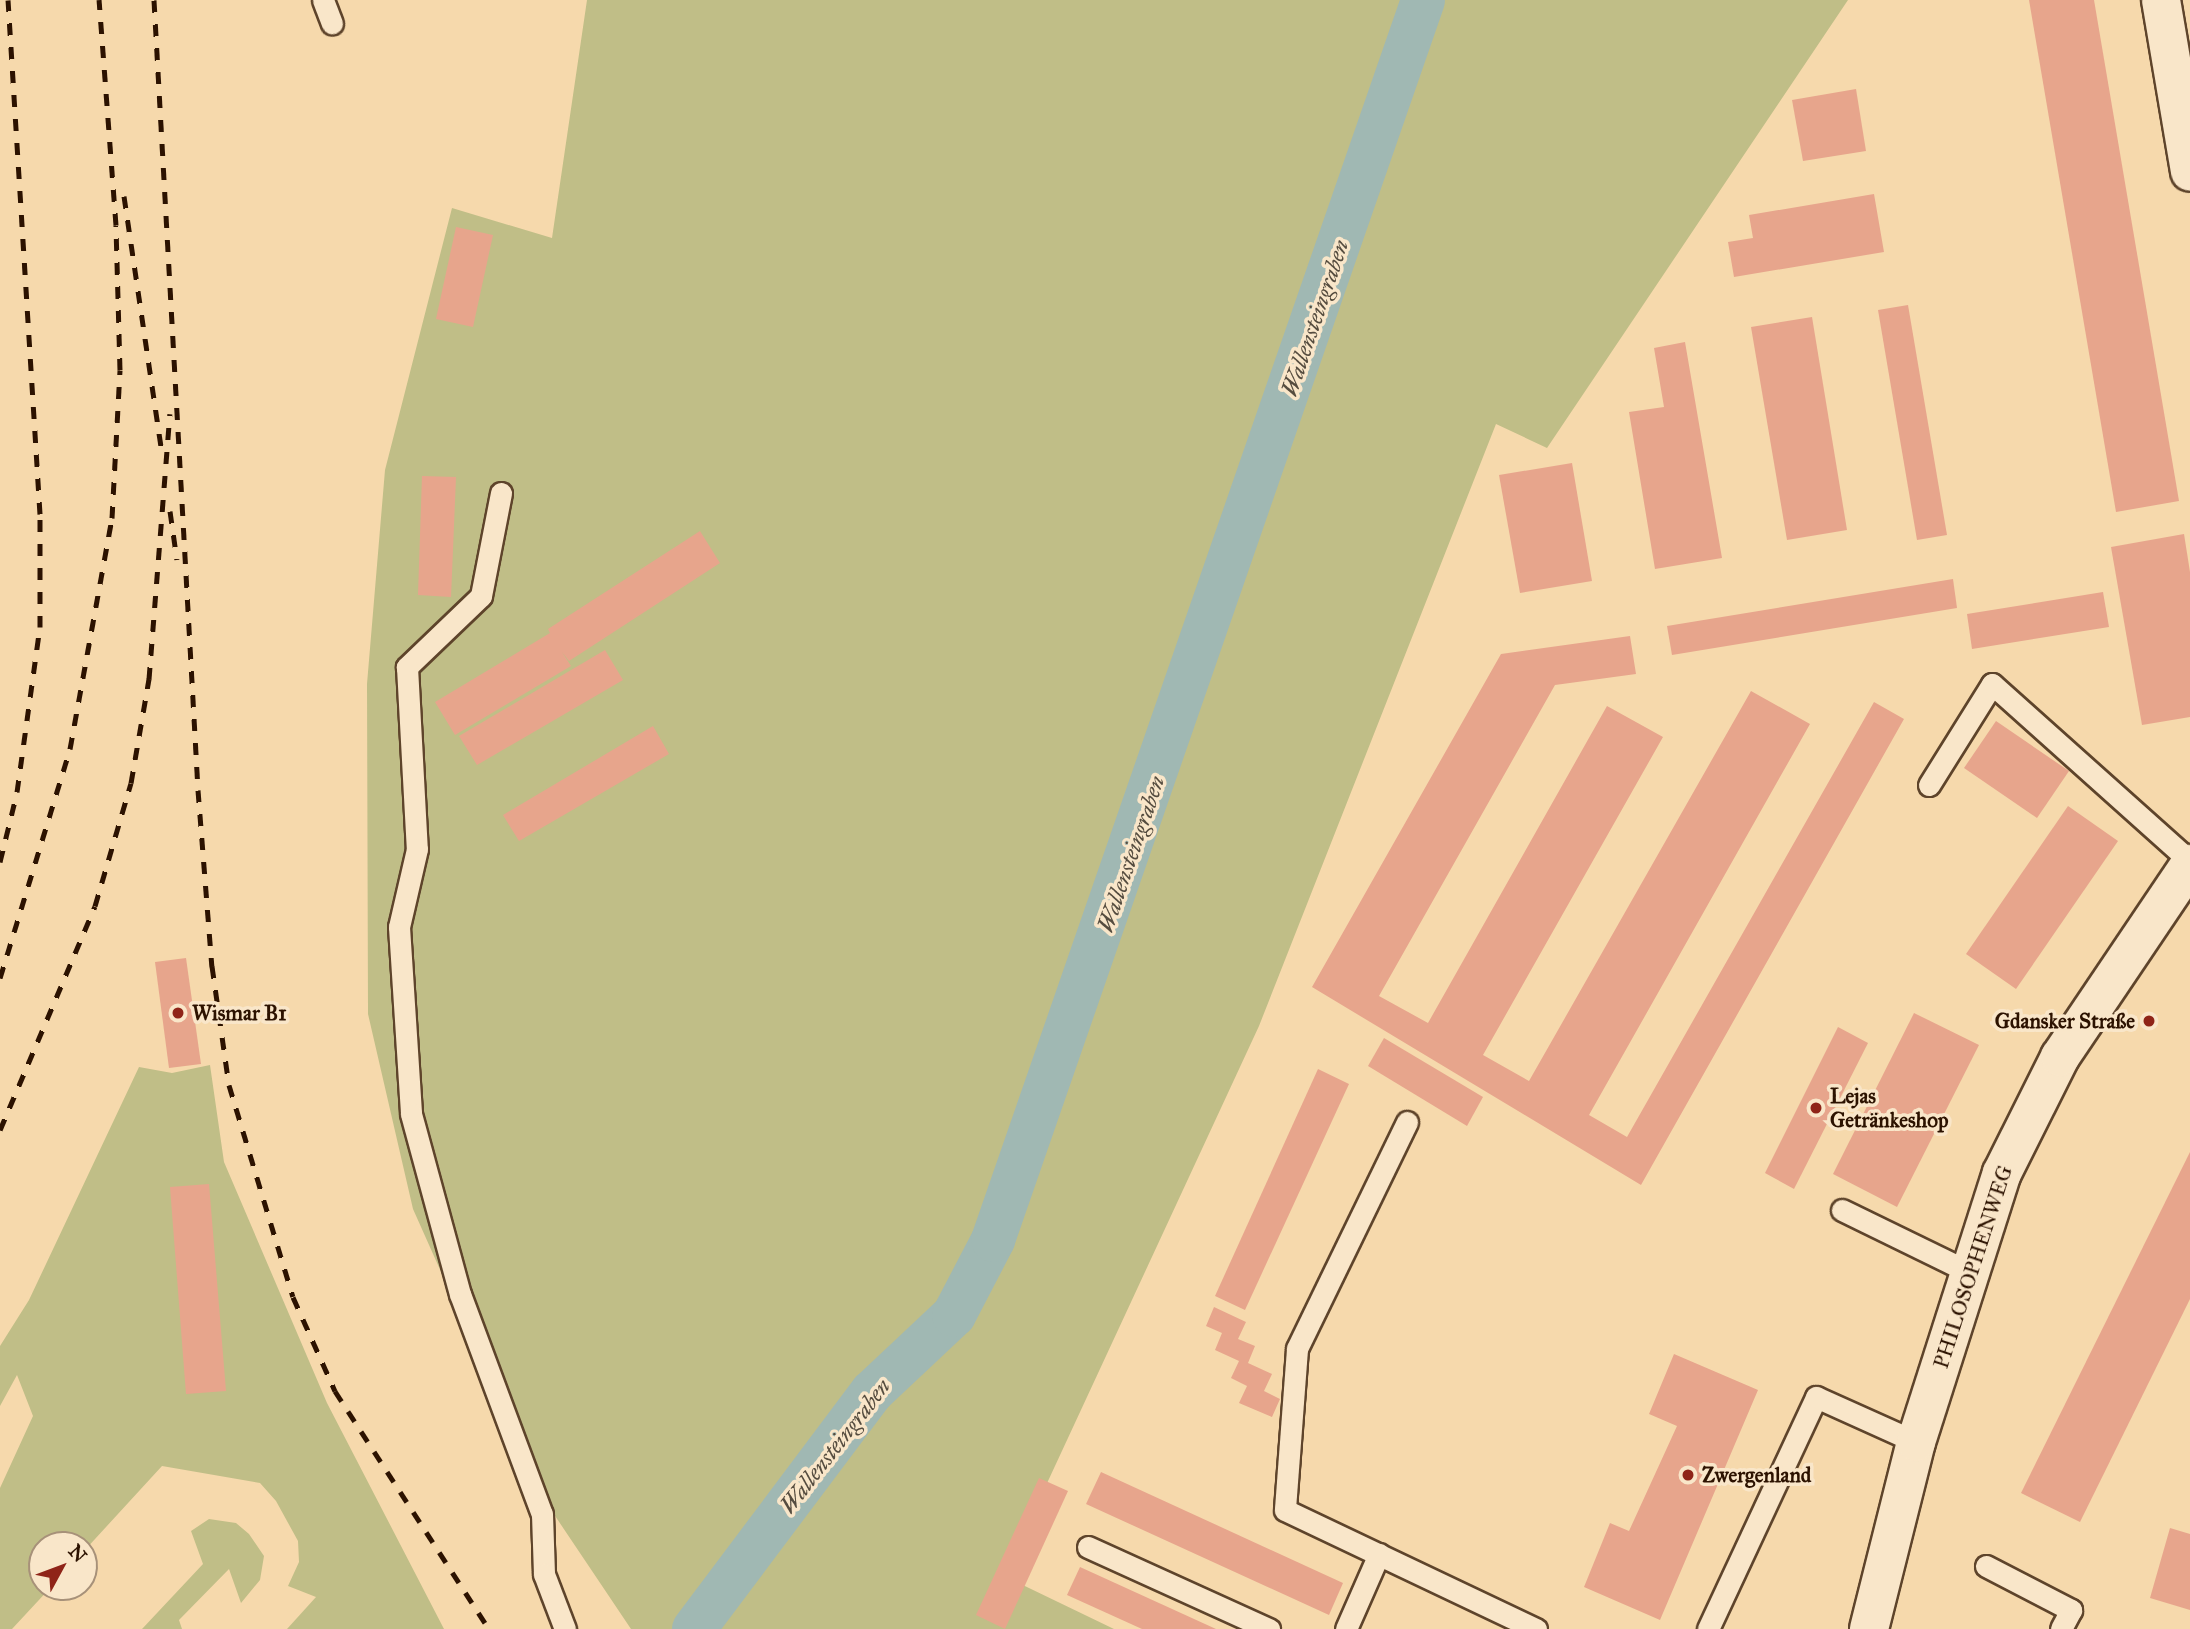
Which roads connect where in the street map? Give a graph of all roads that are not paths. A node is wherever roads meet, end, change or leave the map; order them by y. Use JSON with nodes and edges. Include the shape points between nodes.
{"nodes":[{"id":1,"x":323,"y":0,"type":"edge"},
{"id":2,"x":2161,"y":0,"type":"edge"},
{"id":3,"x":332,"y":23,"type":"dead end"},
{"id":4,"x":2190,"y":172,"type":"edge"},
{"id":5,"x":501,"y":493,"type":"dead end"},
{"id":6,"x":1929,"y":785,"type":"dead end"},
{"id":7,"x":2190,"y":863,"type":"edge"},
{"id":8,"x":1407,"y":1122,"type":"dead end"},
{"id":9,"x":1842,"y":1210,"type":"dead end"},
{"id":10,"x":1971,"y":1273,"type":"junction"},
{"id":11,"x":1916,"y":1442,"type":"junction"},
{"id":12,"x":1088,"y":1547,"type":"dead end"},
{"id":13,"x":1379,"y":1554,"type":"junction"},
{"id":14,"x":1986,"y":1566,"type":"dead end"},
{"id":15,"x":565,"y":1629,"type":"edge"},
{"id":16,"x":1269,"y":1629,"type":"edge"},
{"id":17,"x":1346,"y":1629,"type":"edge"},
{"id":18,"x":1536,"y":1629,"type":"edge"},
{"id":19,"x":1708,"y":1629,"type":"edge"},
{"id":20,"x":1869,"y":1629,"type":"edge"},
{"id":21,"x":2061,"y":1629,"type":"edge"}],
"edges":[{"from":1,"to":3,"type":"lane"},
{"from":2,"to":4,"type":"main road"},
{"from":5,"to":15,"type":"lane","via":[[481,596],[407,667],[417,849],[399,927],[411,1114],[460,1294],[542,1514],[544,1574]]},
{"from":6,"to":7,"type":"lane","via":[[1992,684]]},
{"from":7,"to":10,"type":"main road","name":"PHILOSOPHENWEG","via":[[2060,1058],[2002,1173]]},
{"from":8,"to":13,"type":"lane","via":[[1297,1349],[1285,1510]]},
{"from":9,"to":10,"type":"lane"},
{"from":10,"to":11,"type":"main road","name":"PHILOSOPHENWEG"},
{"from":11,"to":19,"type":"lane","via":[[1816,1396]]},
{"from":11,"to":20,"type":"main road","name":"PHILOSOPHENWEG"},
{"from":12,"to":16,"type":"lane"},
{"from":13,"to":17,"type":"lane"},
{"from":13,"to":18,"type":"lane"},
{"from":14,"to":21,"type":"lane","via":[[2071,1610]]}]}
